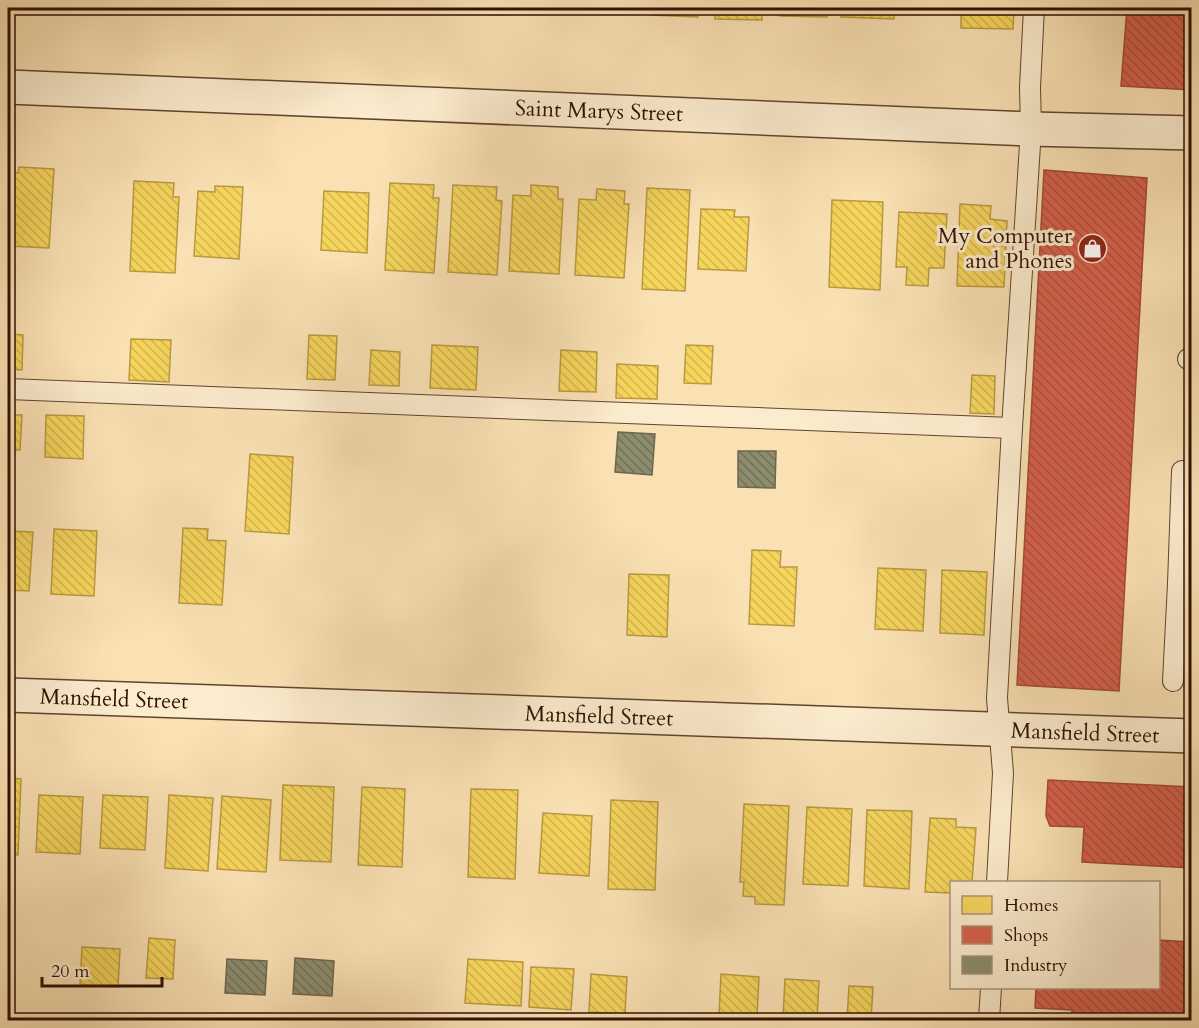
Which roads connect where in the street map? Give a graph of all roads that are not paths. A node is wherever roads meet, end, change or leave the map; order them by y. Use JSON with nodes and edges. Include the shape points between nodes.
{"nodes":[{"id":1,"x":1034,"y":8,"type":"edge"},
{"id":2,"x":8,"y":87,"type":"edge"},
{"id":3,"x":1031,"y":129,"type":"junction"},
{"id":4,"x":1191,"y":133,"type":"edge"},
{"id":5,"x":8,"y":389,"type":"edge"},
{"id":6,"x":1012,"y":428,"type":"junction"},
{"id":7,"x":1182,"y":471,"type":"dead end"},
{"id":8,"x":1185,"y":584,"type":"edge"},
{"id":9,"x":1173,"y":681,"type":"dead end"},
{"id":10,"x":8,"y":695,"type":"edge"},
{"id":11,"x":999,"y":730,"type":"junction"},
{"id":12,"x":1191,"y":736,"type":"edge"},
{"id":13,"x":997,"y":881,"type":"edge"},
{"id":14,"x":991,"y":989,"type":"edge"},
{"id":15,"x":989,"y":1020,"type":"edge"}],
"edges":[{"from":1,"to":3,"type":"lane"},
{"from":2,"to":3,"type":"street","name":"Saint Marys Street"},
{"from":3,"to":4,"type":"street","name":"Saint Marys Street"},
{"from":3,"to":6,"type":"lane"},
{"from":5,"to":6,"type":"lane"},
{"from":6,"to":11,"type":"lane"},
{"from":7,"to":8,"type":"lane"},
{"from":8,"to":9,"type":"lane"},
{"from":10,"to":11,"type":"street","name":"Mansfield Street"},
{"from":11,"to":12,"type":"street","name":"Mansfield Street"},
{"from":11,"to":13,"type":"lane","via":[[1003,773]]},
{"from":14,"to":15,"type":"lane"}]}
